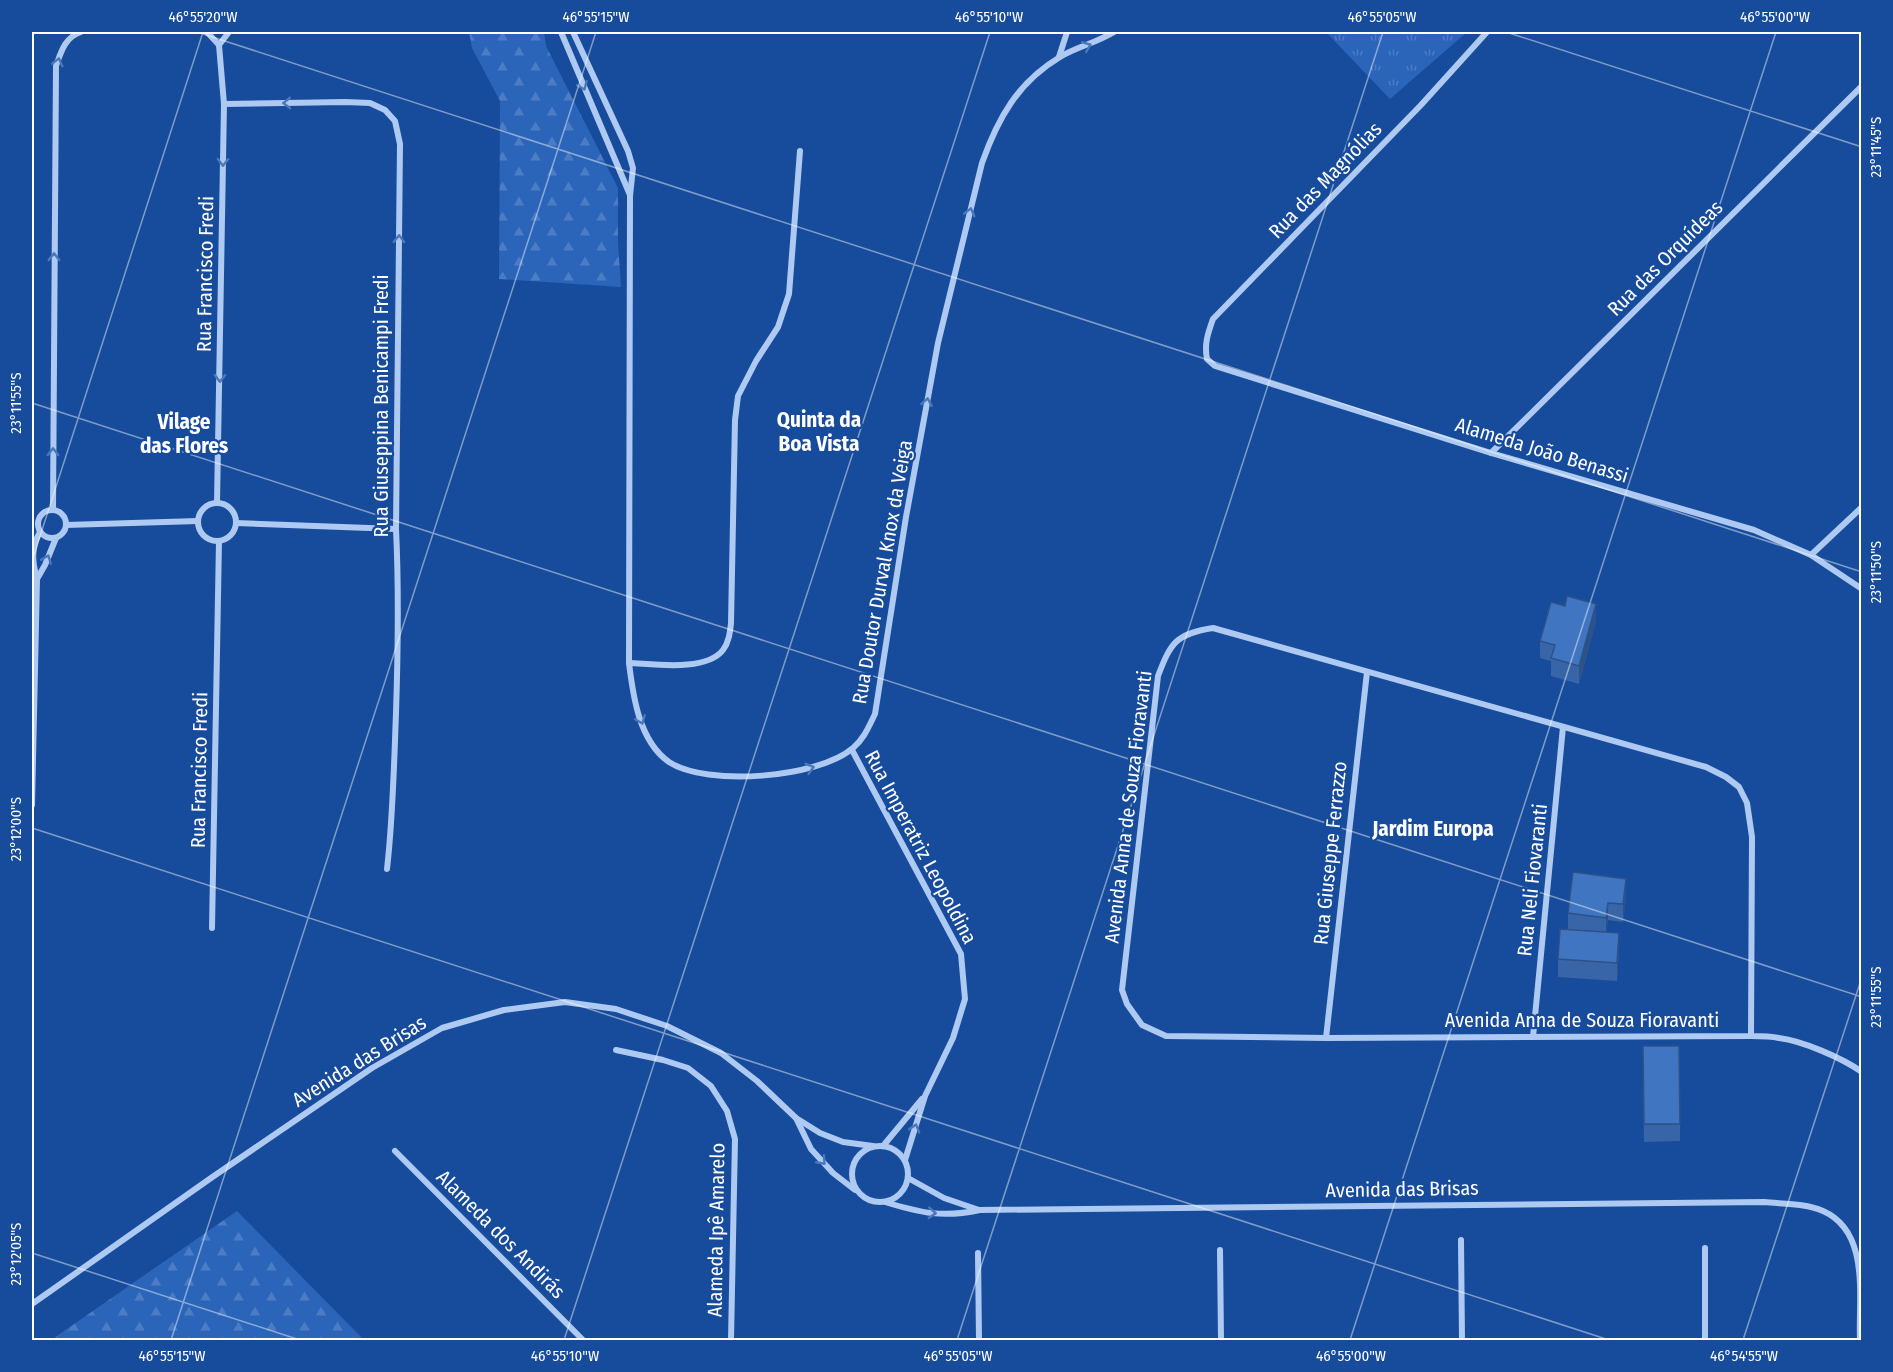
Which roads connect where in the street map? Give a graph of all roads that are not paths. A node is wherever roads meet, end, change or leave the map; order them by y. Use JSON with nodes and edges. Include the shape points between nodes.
{"nodes":[{"id":1,"x":81,"y":32,"type":"edge"},
{"id":2,"x":207,"y":32,"type":"edge"},
{"id":3,"x":229,"y":32,"type":"edge"},
{"id":4,"x":561,"y":32,"type":"edge"},
{"id":5,"x":573,"y":32,"type":"edge"},
{"id":6,"x":1066,"y":32,"type":"edge"},
{"id":7,"x":1114,"y":32,"type":"edge"},
{"id":8,"x":1487,"y":32,"type":"edge"},
{"id":9,"x":219,"y":45,"type":"junction"},
{"id":10,"x":1059,"y":57,"type":"junction"},
{"id":11,"x":1862,"y":86,"type":"edge"},
{"id":12,"x":224,"y":104,"type":"junction"},
{"id":13,"x":800,"y":151,"type":"dead end"},
{"id":14,"x":630,"y":196,"type":"junction"},
{"id":15,"x":1207,"y":359,"type":"joint"},
{"id":16,"x":1491,"y":453,"type":"junction"},
{"id":17,"x":218,"y":503,"type":"junction"},
{"id":18,"x":1862,"y":507,"type":"edge"},
{"id":19,"x":53,"y":510,"type":"junction"},
{"id":20,"x":198,"y":521,"type":"junction"},
{"id":21,"x":236,"y":523,"type":"junction"},
{"id":22,"x":66,"y":525,"type":"junction"},
{"id":23,"x":396,"y":529,"type":"junction"},
{"id":24,"x":40,"y":532,"type":"junction"},
{"id":25,"x":56,"y":538,"type":"junction"},
{"id":26,"x":219,"y":541,"type":"junction"},
{"id":27,"x":1811,"y":555,"type":"junction"},
{"id":28,"x":37,"y":579,"type":"junction"},
{"id":29,"x":1862,"y":589,"type":"edge"},
{"id":30,"x":629,"y":663,"type":"junction"},
{"id":31,"x":1367,"y":672,"type":"junction"},
{"id":32,"x":1563,"y":727,"type":"junction"},
{"id":33,"x":852,"y":750,"type":"junction"},
{"id":34,"x":32,"y":805,"type":"edge"},
{"id":35,"x":387,"y":869,"type":"dead end"},
{"id":36,"x":212,"y":928,"type":"dead end"},
{"id":37,"x":1751,"y":1036,"type":"junction"},
{"id":38,"x":1533,"y":1037,"type":"junction"},
{"id":39,"x":1326,"y":1038,"type":"junction"},
{"id":40,"x":616,"y":1050,"type":"dead end"},
{"id":41,"x":1862,"y":1072,"type":"edge"},
{"id":42,"x":925,"y":1096,"type":"junction"},
{"id":43,"x":796,"y":1118,"type":"junction"},
{"id":44,"x":873,"y":1146,"type":"junction"},
{"id":45,"x":883,"y":1146,"type":"junction"},
{"id":46,"x":395,"y":1151,"type":"dead end"},
{"id":47,"x":905,"y":1160,"type":"junction"},
{"id":48,"x":908,"y":1178,"type":"junction"},
{"id":49,"x":860,"y":1195,"type":"junction"},
{"id":50,"x":885,"y":1202,"type":"junction"},
{"id":51,"x":980,"y":1210,"type":"junction"},
{"id":52,"x":1461,"y":1240,"type":"dead end"},
{"id":53,"x":1705,"y":1248,"type":"dead end"},
{"id":54,"x":1220,"y":1250,"type":"dead end"},
{"id":55,"x":978,"y":1253,"type":"dead end"},
{"id":56,"x":1860,"y":1272,"type":"edge"},
{"id":57,"x":32,"y":1304,"type":"edge"},
{"id":58,"x":583,"y":1341,"type":"edge"},
{"id":59,"x":731,"y":1341,"type":"edge"},
{"id":60,"x":979,"y":1341,"type":"edge"},
{"id":61,"x":1221,"y":1341,"type":"edge"},
{"id":62,"x":1462,"y":1341,"type":"edge"},
{"id":63,"x":1705,"y":1341,"type":"edge"},
{"id":64,"x":1860,"y":1341,"type":"edge"}],
"edges":[{"from":19,"to":1,"type":"street","one_way":true,"via":[[56,66],[63,46],[76,32]]},
{"from":2,"to":9,"type":"street"},
{"from":3,"to":9,"type":"street"},
{"from":4,"to":14,"type":"street","name":"Rua Doutor Durval Knox da Veiga","one_way":true},
{"from":5,"to":14,"type":"street","name":"Rua Doutor Durval Knox da Veiga","via":[[628,151],[633,168]]},
{"from":6,"to":10,"type":"street"},
{"from":10,"to":7,"type":"street","name":"Rua Doutor Durval Knox da Veiga","one_way":true},
{"from":8,"to":15,"type":"street","name":"Rua das Magnólias","via":[[1214,319],[1206,337]]},
{"from":9,"to":12,"type":"street","name":"Rua Francisco Fredi"},
{"from":33,"to":10,"type":"street","name":"Rua Doutor Durval Knox da Veiga","one_way":true,"via":[[875,714],[938,343],[982,163],[1005,110],[1029,80]]},
{"from":11,"to":16,"type":"street","name":"Rua das Orquídeas"},
{"from":12,"to":17,"type":"street","name":"Rua Francisco Fredi","one_way":true},
{"from":23,"to":12,"type":"street","name":"Rua Giuseppina Benicampi Fredi","one_way":true,"via":[[400,144],[395,121],[385,110],[370,103]]},
{"from":13,"to":30,"type":"street","via":[[789,294],[778,327],[738,396],[729,637],[715,658],[702,664]]},
{"from":14,"to":30,"type":"street","name":"Rua Doutor Durval Knox da Veiga"},
{"from":15,"to":16,"type":"street","name":"Alameda João Benassi","via":[[1215,366]]},
{"from":16,"to":27,"type":"street","name":"Alameda João Benassi","via":[[1754,530]]},
{"from":17,"to":20,"type":"street","via":[[206,507]]},
{"from":17,"to":21,"type":"street","via":[[234,512]]},
{"from":18,"to":27,"type":"street"},
{"from":19,"to":22,"type":"street","via":[[64,517]]},
{"from":19,"to":24,"type":"street","via":[[39,519]]},
{"from":20,"to":22,"type":"street"},
{"from":20,"to":26,"type":"street","via":[[204,536]]},
{"from":21,"to":23,"type":"street"},
{"from":21,"to":26,"type":"street","via":[[233,533]]},
{"from":22,"to":25,"type":"street"},
{"from":23,"to":35,"type":"street","name":"Rua Giuseppina Benicampi Fredi","via":[[397,692]]},
{"from":24,"to":25,"type":"street"},
{"from":24,"to":28,"type":"street","via":[[33,553]]},
{"from":28,"to":25,"type":"street","one_way":true},
{"from":26,"to":36,"type":"street","name":"Rua Francisco Fredi"},
{"from":27,"to":29,"type":"street","name":"Alameda João Benassi"},
{"from":28,"to":34,"type":"street"},
{"from":30,"to":33,"type":"street","name":"Rua Doutor Durval Knox da Veiga","one_way":true,"via":[[641,724],[669,762],[708,775],[776,775],[810,769]]},
{"from":31,"to":32,"type":"street","name":"Avenida Anna de Souza Fioravanti"},
{"from":31,"to":39,"type":"street","name":"Rua Giuseppe Ferrazzo"},
{"from":31,"to":39,"type":"street","name":"Avenida Anna de Souza Fioravanti","via":[[1213,628],[1192,631],[1167,652],[1158,676],[1122,990],[1142,1025],[1166,1036]]},
{"from":32,"to":37,"type":"street","name":"Avenida Anna de Souza Fioravanti","via":[[1706,767],[1739,787],[1747,803],[1752,837]]},
{"from":32,"to":38,"type":"street","name":"Rua Neli Fiovaranti"},
{"from":33,"to":42,"type":"street","name":"Rua Imperatriz Leopoldina","via":[[961,954],[965,999],[953,1038]]},
{"from":37,"to":38,"type":"street","name":"Avenida Anna de Souza Fioravanti"},
{"from":37,"to":41,"type":"street","name":"Avenida Anna de Souza Fioravanti","via":[[1781,1038],[1812,1047]]},
{"from":38,"to":39,"type":"street","name":"Avenida Anna de Souza Fioravanti"},
{"from":40,"to":59,"type":"street","name":"Alameda Ipê Amarelo","via":[[688,1068],[711,1086],[727,1110],[735,1139]]},
{"from":42,"to":45,"type":"street","name":"Rua Imperatriz Leopoldina"},
{"from":47,"to":42,"type":"street","name":"Rua Imperatriz Leopoldina","one_way":true},
{"from":43,"to":44,"type":"street","name":"Avenida das Brisas","via":[[843,1142]]},
{"from":43,"to":49,"type":"street","name":"Avenida das Brisas","one_way":true,"via":[[811,1149]]},
{"from":43,"to":57,"type":"street","name":"Avenida das Brisas","via":[[722,1053],[667,1026],[616,1009],[565,1002],[504,1010],[442,1028],[372,1068]]},
{"from":44,"to":45,"type":"street"},
{"from":44,"to":49,"type":"street","via":[[857,1158],[853,1167],[852,1177]]},
{"from":45,"to":47,"type":"street","via":[[900,1153]]},
{"from":46,"to":58,"type":"street","name":"Alameda dos Andirás"},
{"from":47,"to":48,"type":"street"},
{"from":48,"to":50,"type":"street","via":[[901,1194]]},
{"from":48,"to":51,"type":"street","name":"Avenida das Brisas","via":[[944,1198]]},
{"from":49,"to":50,"type":"street"},
{"from":50,"to":51,"type":"street","name":"Avenida das Brisas","one_way":true,"via":[[919,1213],[959,1215]]},
{"from":51,"to":56,"type":"street","name":"Avenida das Brisas","via":[[1764,1202],[1824,1211],[1842,1224],[1853,1242]]},
{"from":52,"to":62,"type":"street"},
{"from":53,"to":63,"type":"street"},
{"from":54,"to":61,"type":"street"},
{"from":55,"to":60,"type":"street"},
{"from":56,"to":64,"type":"street"}]}
